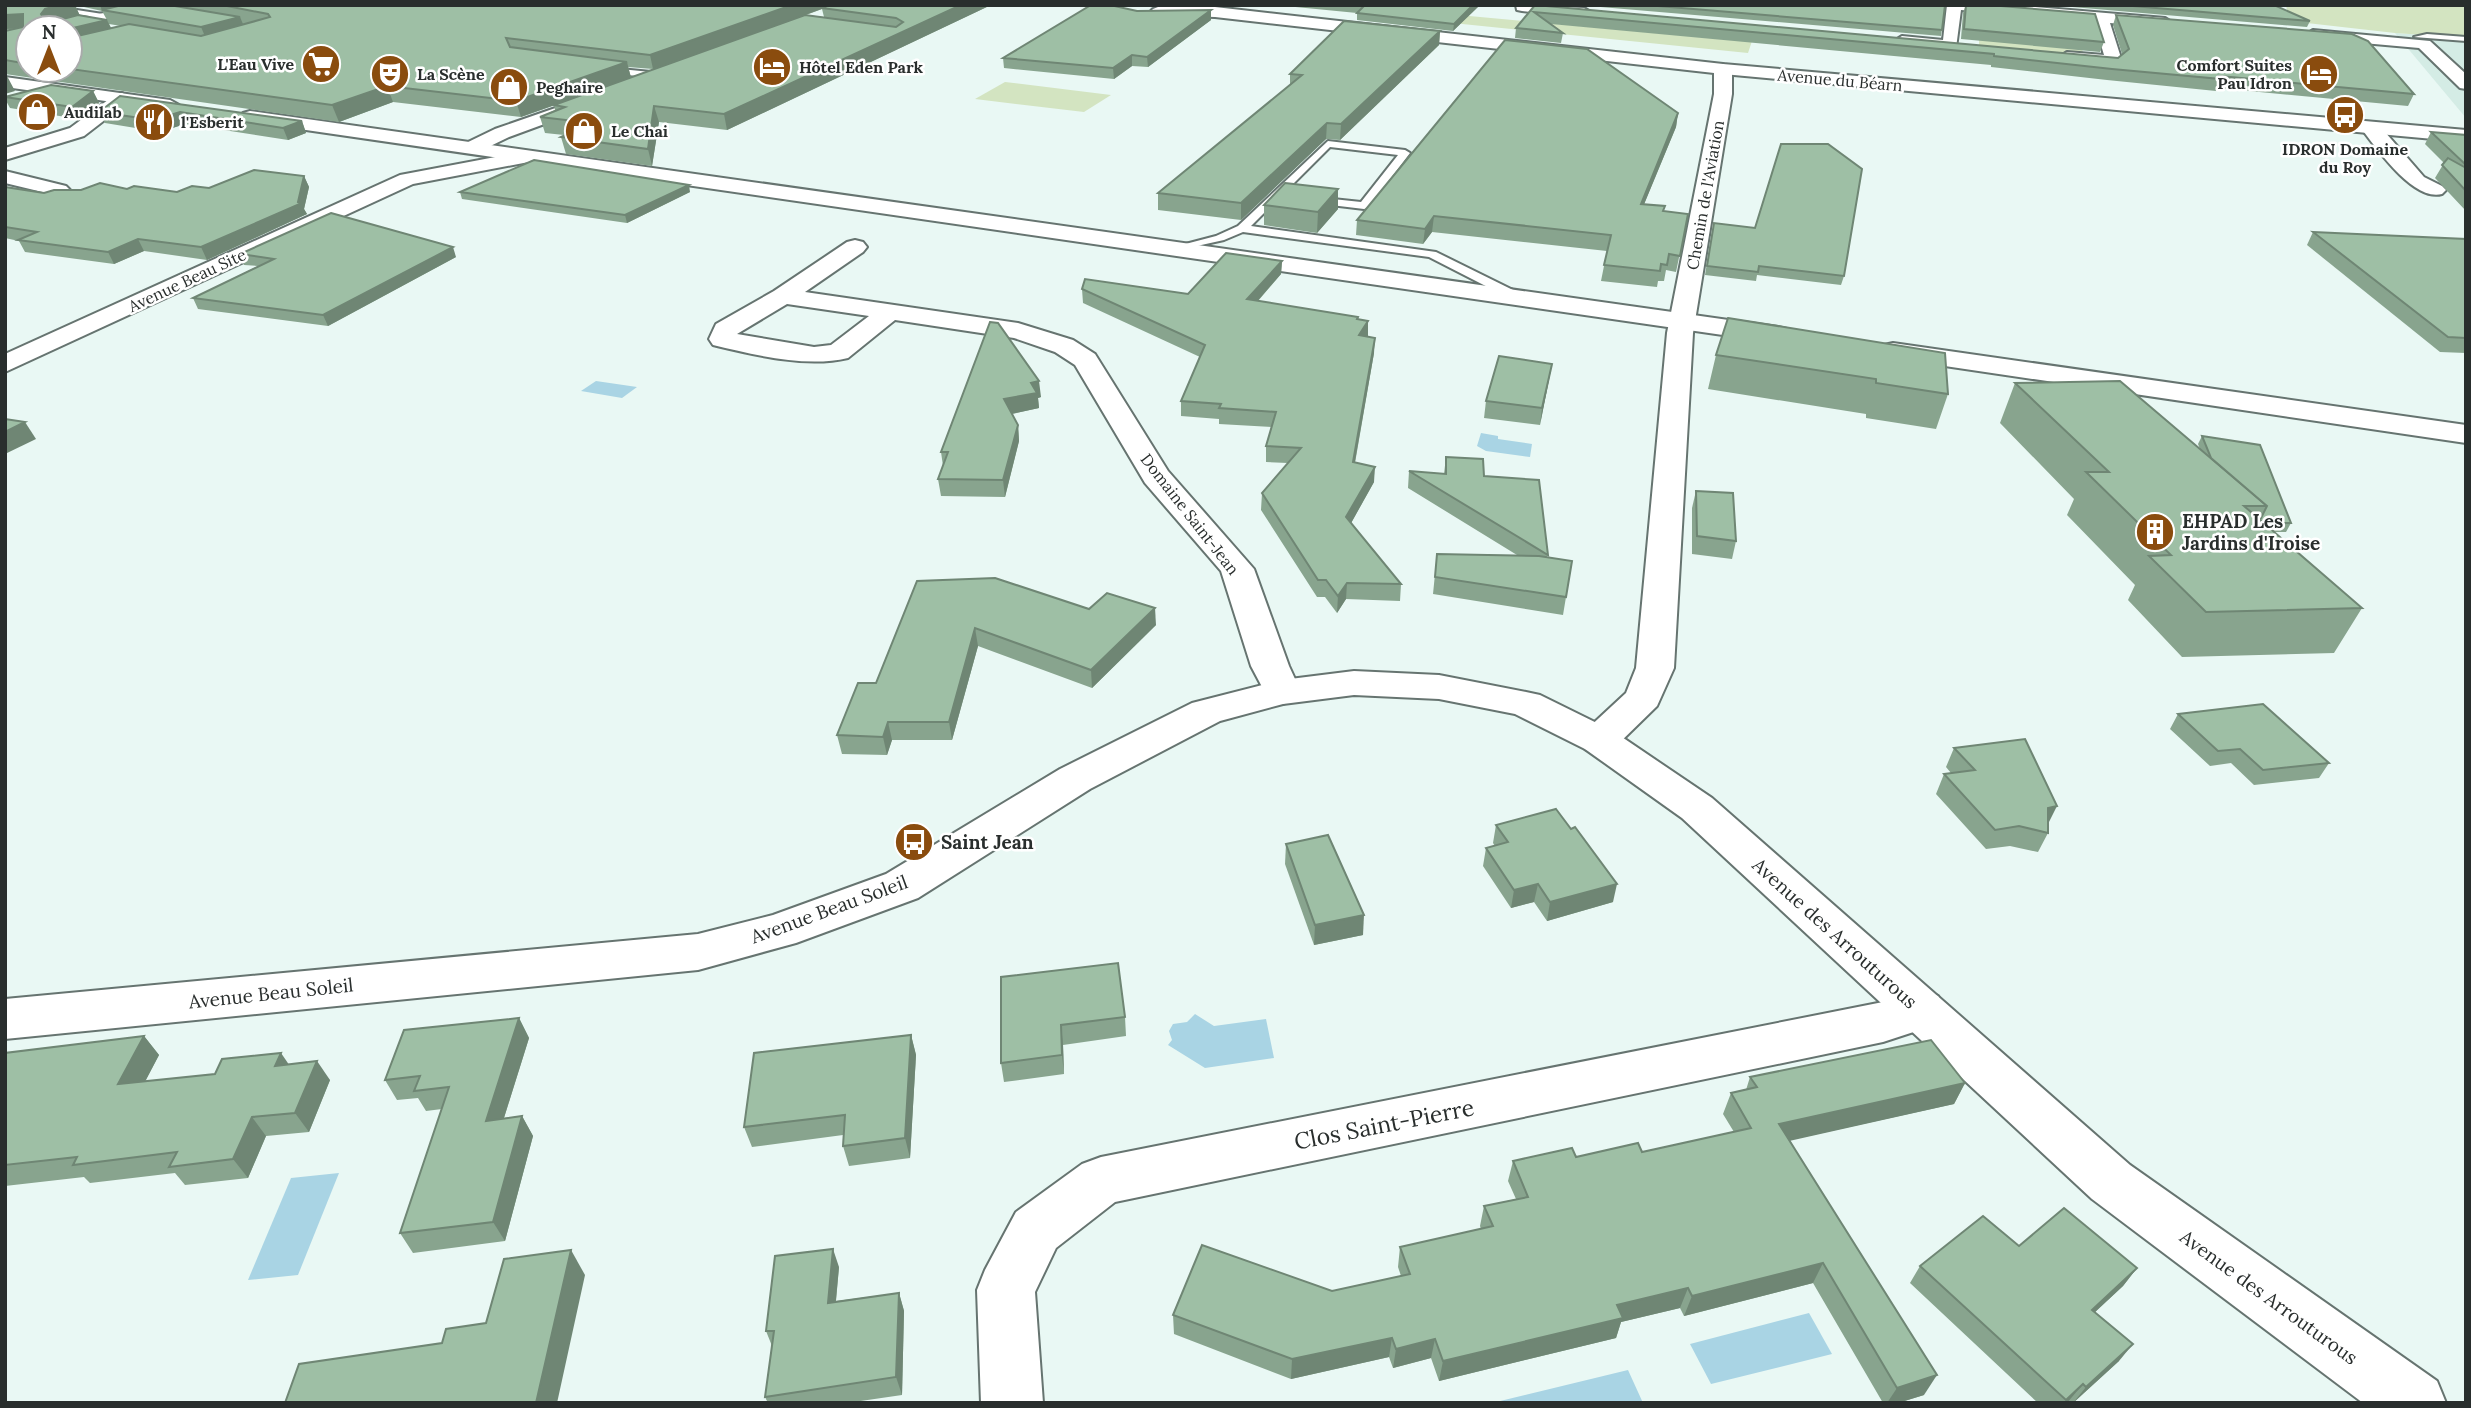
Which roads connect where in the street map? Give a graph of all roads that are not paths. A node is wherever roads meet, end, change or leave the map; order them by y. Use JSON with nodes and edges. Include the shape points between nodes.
{"nodes":[{"id":1,"x":159,"y":5,"type":"edge"},
{"id":2,"x":1178,"y":5,"type":"edge"},
{"id":3,"x":1187,"y":5,"type":"edge"},
{"id":4,"x":1955,"y":5,"type":"edge"},
{"id":5,"x":2160,"y":5,"type":"edge"},
{"id":6,"x":1519,"y":6,"type":"edge"},
{"id":7,"x":46,"y":9,"type":"edge"},
{"id":8,"x":1215,"y":12,"type":"junction"},
{"id":9,"x":1602,"y":15,"type":"edge"},
{"id":10,"x":2100,"y":17,"type":"junction"},
{"id":11,"x":107,"y":22,"type":"junction"},
{"id":12,"x":84,"y":24,"type":"edge"},
{"id":13,"x":2301,"y":34,"type":"edge"},
{"id":14,"x":2466,"y":39,"type":"edge"},
{"id":15,"x":1882,"y":40,"type":"edge"},
{"id":16,"x":2421,"y":41,"type":"junction"},
{"id":17,"x":2045,"y":55,"type":"edge"},
{"id":18,"x":595,"y":68,"type":"edge"},
{"id":19,"x":1723,"y":69,"type":"junction"},
{"id":20,"x":2458,"y":71,"type":"edge"},
{"id":21,"x":667,"y":74,"type":"joint"},
{"id":22,"x":5,"y":82,"type":"edge"},
{"id":23,"x":2466,"y":84,"type":"edge"},
{"id":24,"x":58,"y":89,"type":"junction"},
{"id":25,"x":122,"y":98,"type":"junction"},
{"id":26,"x":5,"y":102,"type":"edge"},
{"id":27,"x":189,"y":108,"type":"edge"},
{"id":28,"x":229,"y":114,"type":"edge"},
{"id":29,"x":2371,"y":128,"type":"junction"},
{"id":30,"x":2466,"y":136,"type":"edge"},
{"id":31,"x":413,"y":140,"type":"junction"},
{"id":32,"x":471,"y":148,"type":"junction"},
{"id":33,"x":5,"y":154,"type":"edge"},
{"id":34,"x":527,"y":157,"type":"junction"},
{"id":35,"x":5,"y":177,"type":"edge"},
{"id":36,"x":407,"y":179,"type":"junction"},
{"id":37,"x":59,"y":190,"type":"edge"},
{"id":38,"x":2435,"y":190,"type":"dead end"},
{"id":39,"x":1275,"y":195,"type":"junction"},
{"id":40,"x":1288,"y":197,"type":"edge"},
{"id":41,"x":1301,"y":198,"type":"edge"},
{"id":42,"x":1242,"y":228,"type":"junction"},
{"id":43,"x":855,"y":247,"type":"dead end"},
{"id":44,"x":1178,"y":249,"type":"junction"},
{"id":45,"x":783,"y":296,"type":"junction"},
{"id":46,"x":1517,"y":298,"type":"junction"},
{"id":47,"x":890,"y":312,"type":"junction"},
{"id":48,"x":1681,"y":321,"type":"junction"},
{"id":49,"x":1805,"y":339,"type":"edge"},
{"id":50,"x":1874,"y":349,"type":"edge"},
{"id":51,"x":5,"y":365,"type":"edge"},
{"id":52,"x":2466,"y":434,"type":"edge"},
{"id":53,"x":1282,"y":692,"type":"junction"},
{"id":54,"x":1600,"y":740,"type":"junction"},
{"id":55,"x":1921,"y":1010,"type":"junction"},
{"id":56,"x":5,"y":1019,"type":"edge"},
{"id":57,"x":1012,"y":1403,"type":"edge"},
{"id":58,"x":2414,"y":1403,"type":"edge"}],
"edges":[{"from":1,"to":11,"type":"street"},
{"from":2,"to":8,"type":"street","name":"Avenue du Béarn","via":[[1150,12]]},
{"from":3,"to":8,"type":"street","name":"Avenue du Béarn"},
{"from":4,"to":10,"type":"street"},
{"from":4,"to":15,"type":"street","via":[[1957,46]]},
{"from":5,"to":10,"type":"street","via":[[2173,23]]},
{"from":6,"to":9,"type":"street"},
{"from":7,"to":11,"type":"lane","via":[[56,7]]},
{"from":8,"to":19,"type":"street","name":"Avenue du Béarn"},
{"from":10,"to":17,"type":"street","via":[[2113,61]]},
{"from":11,"to":12,"type":"street"},
{"from":13,"to":16,"type":"street"},
{"from":14,"to":16,"type":"lane","via":[[2427,36]]},
{"from":16,"to":20,"type":"street"},
{"from":18,"to":21,"type":"lane"},
{"from":19,"to":29,"type":"street","name":"Avenue du Béarn"},
{"from":19,"to":48,"type":"street","name":"Chemin de l'Aviation","via":[[1723,94]]},
{"from":20,"to":23,"type":"street"},
{"from":21,"to":32,"type":"street","via":[[502,132]]},
{"from":22,"to":24,"type":"street"},
{"from":24,"to":25,"type":"street"},
{"from":24,"to":26,"type":"street"},
{"from":25,"to":27,"type":"street"},
{"from":25,"to":33,"type":"street","via":[[77,132]]},
{"from":28,"to":31,"type":"street"},
{"from":29,"to":30,"type":"street","name":"Avenue du Béarn"},
{"from":29,"to":38,"type":"street","via":[[2417,181]]},
{"from":31,"to":32,"type":"street"},
{"from":31,"to":36,"type":"street"},
{"from":32,"to":34,"type":"street"},
{"from":34,"to":36,"type":"street","name":"Avenue Beau Site"},
{"from":34,"to":44,"type":"street"},
{"from":35,"to":37,"type":"street"},
{"from":36,"to":51,"type":"street","name":"Avenue Beau Site"},
{"from":39,"to":40,"type":"lane"},
{"from":39,"to":41,"type":"lane","via":[[1328,144],[1405,153],[1364,206]]},
{"from":39,"to":42,"type":"lane"},
{"from":42,"to":44,"type":"lane"},
{"from":42,"to":46,"type":"lane","via":[[1432,254]]},
{"from":43,"to":45,"type":"street"},
{"from":44,"to":46,"type":"street"},
{"from":45,"to":47,"type":"street","name":"Domaine Saint-Jean"},
{"from":45,"to":47,"type":"street","via":[[725,329],[722,339],[814,355],[839,352]]},
{"from":46,"to":48,"type":"street"},
{"from":47,"to":53,"type":"street","name":"Domaine Saint-Jean","via":[[1018,331],[1064,346],[1085,360],[1156,476],[1237,569]]},
{"from":48,"to":49,"type":"street"},
{"from":48,"to":54,"type":"street","via":[[1655,668],[1643,698]]},
{"from":50,"to":52,"type":"street"},
{"from":53,"to":54,"type":"street","name":"Avenue Beau Soleil","via":[[1354,683],[1438,687],[1526,704]]},
{"from":53,"to":56,"type":"street","name":"Avenue Beau Soleil","via":[[1206,712],[1149,739],[902,886],[780,931],[698,952]]},
{"from":54,"to":55,"type":"street","name":"Avenue des Arrouturous","via":[[1697,807]]},
{"from":55,"to":57,"type":"street","name":"Clos Saint-Pierre","via":[[1883,1023],[1101,1181],[1036,1230],[1006,1290]]},
{"from":55,"to":58,"type":"street","name":"Avenue des Arrouturous","via":[[2111,1182]]}]}
